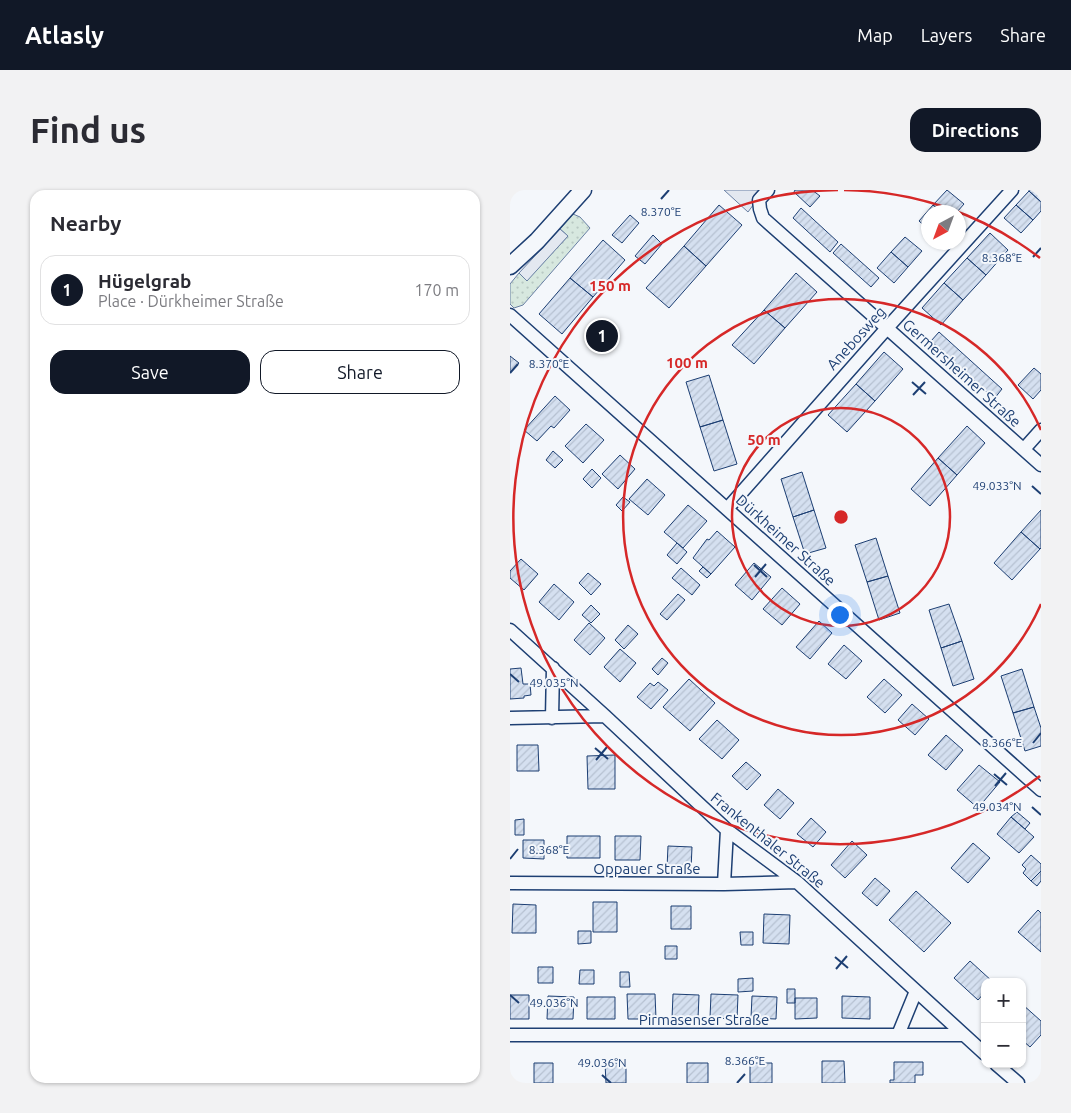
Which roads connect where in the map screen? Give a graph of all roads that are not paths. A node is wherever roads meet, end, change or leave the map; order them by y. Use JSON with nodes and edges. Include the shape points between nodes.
{"nodes":[{"id":1,"x":582,"y":190,"type":"edge"},
{"id":2,"x":768,"y":190,"type":"edge"},
{"id":3,"x":1012,"y":190,"type":"edge"},
{"id":4,"x":510,"y":266,"type":"edge"},
{"id":5,"x":510,"y":315,"type":"edge"},
{"id":6,"x":887,"y":328,"type":"junction"},
{"id":7,"x":1041,"y":430,"type":"edge"},
{"id":8,"x":1024,"y":449,"type":"junction"},
{"id":9,"x":1041,"y":465,"type":"edge"},
{"id":10,"x":727,"y":509,"type":"junction"},
{"id":11,"x":510,"y":630,"type":"edge"},
{"id":12,"x":553,"y":668,"type":"junction"},
{"id":13,"x":605,"y":716,"type":"junction"},
{"id":14,"x":510,"y":718,"type":"edge"},
{"id":15,"x":552,"y":718,"type":"junction"},
{"id":16,"x":1041,"y":790,"type":"edge"},
{"id":17,"x":727,"y":830,"type":"junction"},
{"id":18,"x":797,"y":882,"type":"junction"},
{"id":19,"x":510,"y":883,"type":"edge"},
{"id":20,"x":724,"y":884,"type":"junction"},
{"id":21,"x":916,"y":991,"type":"junction"},
{"id":22,"x":510,"y":1035,"type":"edge"},
{"id":23,"x":898,"y":1035,"type":"junction"},
{"id":24,"x":963,"y":1035,"type":"junction"},
{"id":25,"x":981,"y":1051,"type":"edge"},
{"id":26,"x":1001,"y":1068,"type":"edge"},
{"id":27,"x":1018,"y":1083,"type":"edge"}],
"edges":[{"from":1,"to":4,"type":"street"},
{"from":2,"to":6,"type":"street","name":"Germersheimer Straße","via":[[759,200],[764,218]]},
{"from":3,"to":6,"type":"street","name":"Anebosweg"},
{"from":5,"to":10,"type":"street","name":"Dürkheimer Straße"},
{"from":6,"to":8,"type":"street","name":"Germersheimer Straße"},
{"from":6,"to":10,"type":"street","name":"Anebosweg"},
{"from":7,"to":8,"type":"street"},
{"from":8,"to":9,"type":"street","name":"Germersheimer Straße"},
{"from":10,"to":16,"type":"street","name":"Dürkheimer Straße"},
{"from":11,"to":12,"type":"street","name":"Frankenthaler Straße"},
{"from":12,"to":13,"type":"street","name":"Frankenthaler Straße"},
{"from":12,"to":15,"type":"street"},
{"from":13,"to":15,"type":"street"},
{"from":13,"to":17,"type":"street","name":"Frankenthaler Straße"},
{"from":14,"to":15,"type":"street"},
{"from":17,"to":18,"type":"street","name":"Frankenthaler Straße"},
{"from":17,"to":20,"type":"street"},
{"from":18,"to":20,"type":"street","name":"Oppauer Straße"},
{"from":18,"to":21,"type":"street","name":"Frankenthaler Straße"},
{"from":19,"to":20,"type":"street","name":"Oppauer Straße"},
{"from":21,"to":23,"type":"street"},
{"from":21,"to":24,"type":"street","name":"Frankenthaler Straße"},
{"from":22,"to":23,"type":"street","name":"Pirmasenser Straße"},
{"from":23,"to":24,"type":"street","name":"Pirmasenser Straße"},
{"from":24,"to":25,"type":"street","name":"Frankenthaler Straße"},
{"from":26,"to":27,"type":"street"}]}
